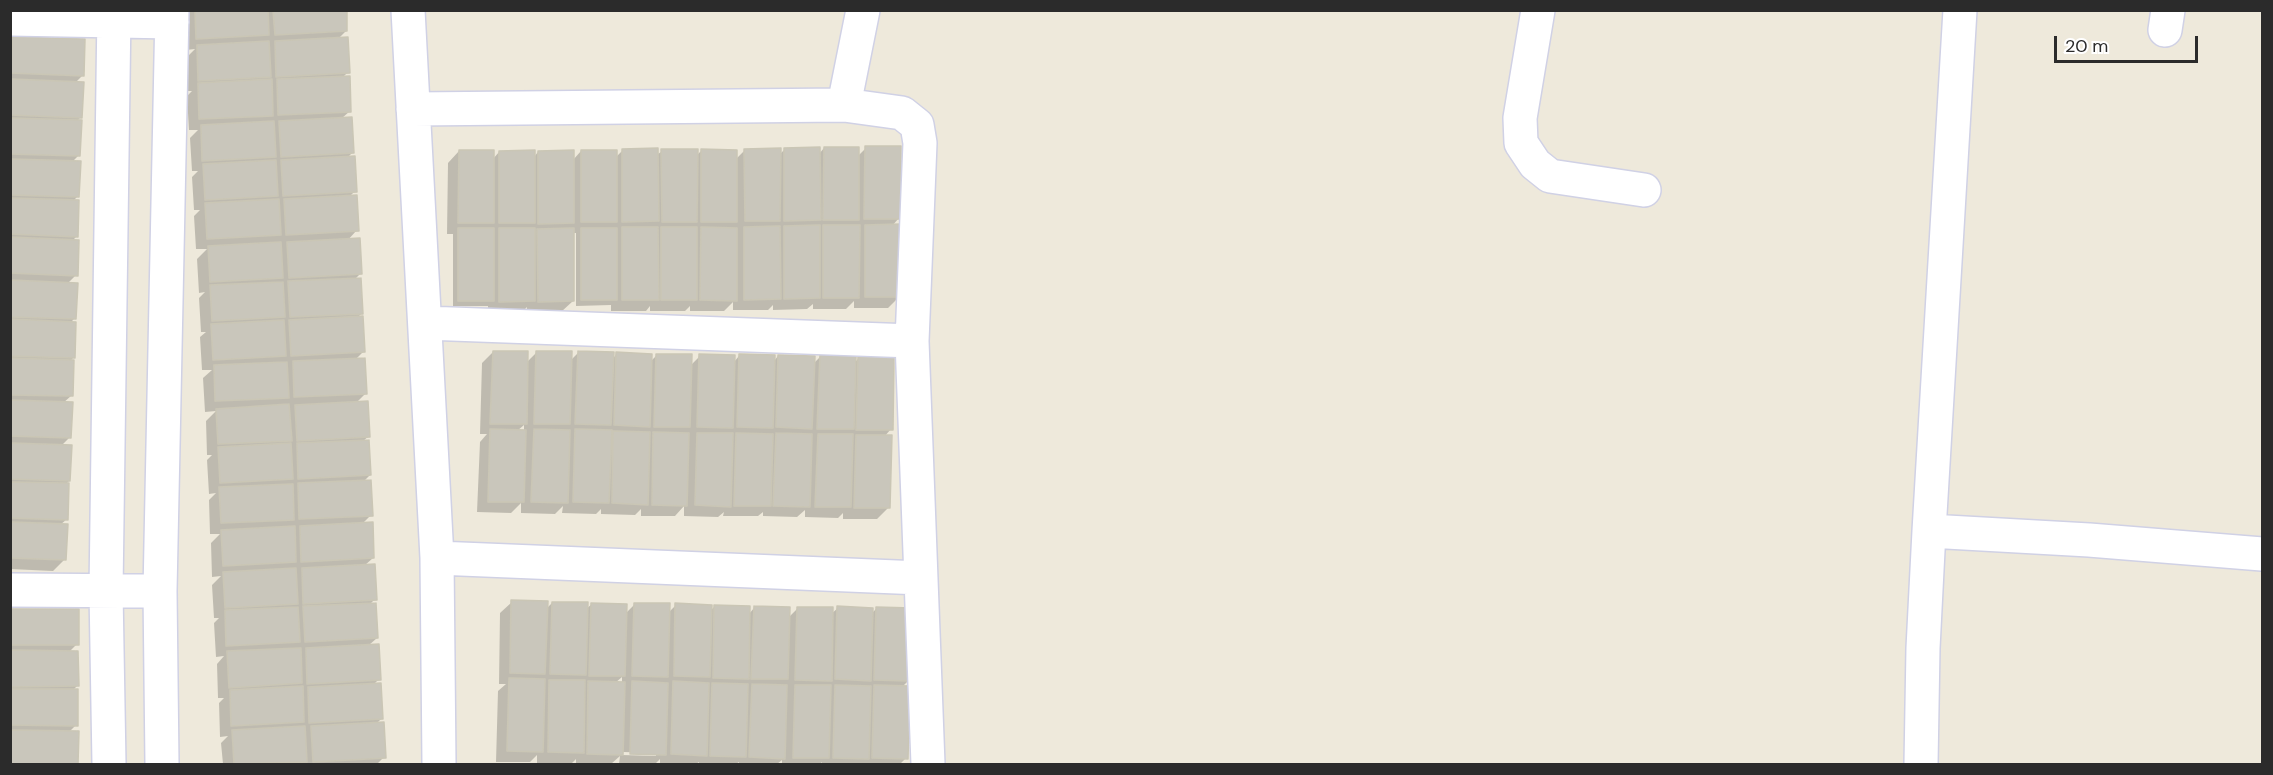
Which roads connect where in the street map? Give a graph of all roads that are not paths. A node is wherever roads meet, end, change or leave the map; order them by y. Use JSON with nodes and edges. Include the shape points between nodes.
{"nodes":[{"id":1,"x":408,"y":10,"type":"edge"},
{"id":2,"x":863,"y":10,"type":"edge"},
{"id":3,"x":1538,"y":10,"type":"edge"},
{"id":4,"x":1960,"y":10,"type":"edge"},
{"id":5,"x":114,"y":16,"type":"edge"},
{"id":6,"x":172,"y":16,"type":"edge"},
{"id":7,"x":10,"y":19,"type":"edge"},
{"id":8,"x":844,"y":105,"type":"junction"},
{"id":9,"x":413,"y":110,"type":"junction"},
{"id":10,"x":1644,"y":190,"type":"dead end"},
{"id":11,"x":425,"y":323,"type":"junction"},
{"id":12,"x":912,"y":341,"type":"junction"},
{"id":13,"x":1929,"y":531,"type":"junction"},
{"id":14,"x":2262,"y":554,"type":"edge"},
{"id":15,"x":437,"y":558,"type":"junction"},
{"id":16,"x":921,"y":578,"type":"junction"},
{"id":17,"x":10,"y":590,"type":"edge"},
{"id":18,"x":106,"y":591,"type":"junction"},
{"id":19,"x":160,"y":591,"type":"junction"},
{"id":20,"x":108,"y":765,"type":"edge"},
{"id":21,"x":162,"y":765,"type":"edge"},
{"id":22,"x":439,"y":765,"type":"edge"},
{"id":23,"x":928,"y":765,"type":"edge"},
{"id":24,"x":1921,"y":765,"type":"edge"}],
"edges":[{"from":1,"to":9,"type":"street"},
{"from":2,"to":8,"type":"street"},
{"from":3,"to":10,"type":"street","via":[[1520,118],[1521,143],[1535,164],[1550,176]]},
{"from":4,"to":13,"type":"street"},
{"from":5,"to":6,"type":"street"},
{"from":5,"to":7,"type":"street"},
{"from":5,"to":18,"type":"street"},
{"from":6,"to":19,"type":"street"},
{"from":8,"to":9,"type":"street"},
{"from":8,"to":12,"type":"street","via":[[902,113],[917,125],[920,143]]},
{"from":9,"to":11,"type":"street"},
{"from":11,"to":12,"type":"street"},
{"from":11,"to":15,"type":"street"},
{"from":12,"to":16,"type":"street"},
{"from":13,"to":14,"type":"street"},
{"from":13,"to":24,"type":"street"},
{"from":15,"to":16,"type":"street"},
{"from":15,"to":22,"type":"street"},
{"from":16,"to":23,"type":"street"},
{"from":17,"to":18,"type":"street"},
{"from":18,"to":19,"type":"street"},
{"from":18,"to":20,"type":"street"},
{"from":19,"to":21,"type":"street"}]}
